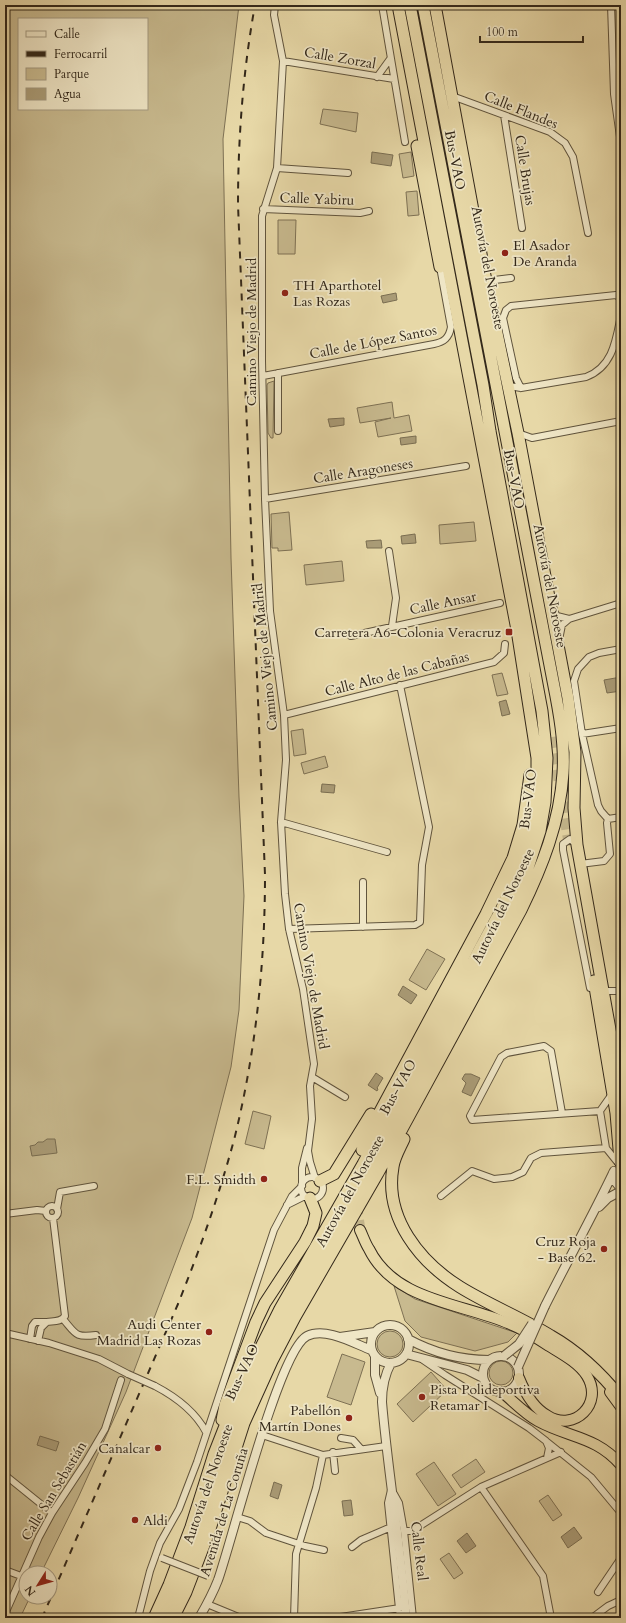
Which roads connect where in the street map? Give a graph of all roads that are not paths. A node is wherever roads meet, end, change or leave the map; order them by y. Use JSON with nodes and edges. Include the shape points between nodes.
{"nodes":[{"id":1,"x":276,"y":5,"type":"edge"},
{"id":2,"x":382,"y":5,"type":"edge"},
{"id":3,"x":410,"y":5,"type":"edge"},
{"id":4,"x":423,"y":5,"type":"edge"},
{"id":5,"x":435,"y":5,"type":"edge"},
{"id":6,"x":610,"y":5,"type":"edge"},
{"id":7,"x":399,"y":10,"type":"edge"},
{"id":8,"x":390,"y":59,"type":"junction"},
{"id":9,"x":283,"y":61,"type":"junction"},
{"id":10,"x":377,"y":77,"type":"junction"},
{"id":11,"x":394,"y":79,"type":"junction"},
{"id":12,"x":452,"y":96,"type":"junction"},
{"id":13,"x":469,"y":103,"type":"junction"},
{"id":14,"x":455,"y":112,"type":"junction"},
{"id":15,"x":504,"y":116,"type":"junction"},
{"id":16,"x":404,"y":142,"type":"dead end"},
{"id":17,"x":621,"y":144,"type":"edge"},
{"id":18,"x":276,"y":168,"type":"junction"},
{"id":19,"x":348,"y":173,"type":"dead end"},
{"id":20,"x":263,"y":209,"type":"junction"},
{"id":21,"x":369,"y":211,"type":"dead end"},
{"id":22,"x":522,"y":228,"type":"dead end"},
{"id":23,"x":588,"y":233,"type":"dead end"},
{"id":24,"x":440,"y":267,"type":"joint"},
{"id":25,"x":511,"y":278,"type":"dead end"},
{"id":26,"x":486,"y":281,"type":"junction"},
{"id":27,"x":621,"y":299,"type":"edge"},
{"id":28,"x":621,"y":315,"type":"edge"},
{"id":29,"x":621,"y":350,"type":"edge"},
{"id":30,"x":613,"y":351,"type":"junction"},
{"id":31,"x":278,"y":373,"type":"junction"},
{"id":32,"x":263,"y":376,"type":"junction"},
{"id":33,"x":483,"y":385,"type":"junction"},
{"id":34,"x":508,"y":386,"type":"junction"},
{"id":35,"x":521,"y":388,"type":"junction"},
{"id":36,"x":621,"y":421,"type":"edge"},
{"id":37,"x":278,"y":431,"type":"dead end"},
{"id":38,"x":518,"y":433,"type":"junction"},
{"id":39,"x":532,"y":438,"type":"junction"},
{"id":40,"x":521,"y":450,"type":"junction"},
{"id":41,"x":466,"y":466,"type":"dead end"},
{"id":42,"x":265,"y":499,"type":"junction"},
{"id":43,"x":389,"y":551,"type":"dead end"},
{"id":44,"x":535,"y":589,"type":"junction"},
{"id":45,"x":500,"y":603,"type":"dead end"},
{"id":46,"x":621,"y":603,"type":"edge"},
{"id":47,"x":552,"y":607,"type":"junction"},
{"id":48,"x":569,"y":619,"type":"junction"},
{"id":49,"x":392,"y":626,"type":"junction"},
{"id":50,"x":352,"y":636,"type":"dead end"},
{"id":51,"x":506,"y":644,"type":"dead end"},
{"id":52,"x":621,"y":649,"type":"edge"},
{"id":53,"x":559,"y":650,"type":"junction"},
{"id":54,"x":400,"y":685,"type":"junction"},
{"id":55,"x":284,"y":715,"type":"junction"},
{"id":56,"x":621,"y":728,"type":"edge"},
{"id":57,"x":582,"y":734,"type":"junction"},
{"id":58,"x":552,"y":738,"type":"tunnel mouth"},
{"id":59,"x":537,"y":758,"type":"junction"},
{"id":60,"x":621,"y":817,"type":"edge"},
{"id":61,"x":608,"y":819,"type":"junction"},
{"id":62,"x":281,"y":822,"type":"junction"},
{"id":63,"x":573,"y":847,"type":"junction"},
{"id":64,"x":387,"y":852,"type":"dead end"},
{"id":65,"x":580,"y":864,"type":"junction"},
{"id":66,"x":362,"y":882,"type":"dead end"},
{"id":67,"x":363,"y":927,"type":"junction"},
{"id":68,"x":289,"y":929,"type":"junction"},
{"id":69,"x":594,"y":982,"type":"junction"},
{"id":70,"x":603,"y":991,"type":"junction"},
{"id":71,"x":621,"y":991,"type":"edge"},
{"id":72,"x":600,"y":1024,"type":"junction"},
{"id":73,"x":611,"y":1035,"type":"junction"},
{"id":74,"x":401,"y":1070,"type":"junction"},
{"id":75,"x":312,"y":1077,"type":"junction"},
{"id":76,"x":617,"y":1092,"type":"edge"},
{"id":77,"x":345,"y":1097,"type":"dead end"},
{"id":78,"x":600,"y":1111,"type":"junction"},
{"id":79,"x":562,"y":1113,"type":"junction"},
{"id":80,"x":309,"y":1142,"type":"junction"},
{"id":81,"x":606,"y":1148,"type":"junction"},
{"id":82,"x":362,"y":1150,"type":"dead end"},
{"id":83,"x":620,"y":1162,"type":"edge"},
{"id":84,"x":614,"y":1171,"type":"junction"},
{"id":85,"x":318,"y":1179,"type":"junction"},
{"id":86,"x":302,"y":1185,"type":"junction"},
{"id":87,"x":94,"y":1186,"type":"dead end"},
{"id":88,"x":621,"y":1190,"type":"edge"},
{"id":89,"x":441,"y":1196,"type":"dead end"},
{"id":90,"x":308,"y":1197,"type":"junction"},
{"id":91,"x":287,"y":1205,"type":"junction"},
{"id":92,"x":57,"y":1209,"type":"junction"},
{"id":93,"x":46,"y":1212,"type":"junction"},
{"id":94,"x":595,"y":1212,"type":"junction"},
{"id":95,"x":5,"y":1214,"type":"edge"},
{"id":96,"x":53,"y":1218,"type":"junction"},
{"id":97,"x":360,"y":1230,"type":"tunnel mouth"},
{"id":98,"x":545,"y":1306,"type":"junction"},
{"id":99,"x":63,"y":1319,"type":"junction"},
{"id":100,"x":47,"y":1322,"type":"junction"},
{"id":101,"x":510,"y":1324,"type":"junction"},
{"id":102,"x":375,"y":1332,"type":"junction"},
{"id":103,"x":5,"y":1333,"type":"edge"},
{"id":104,"x":96,"y":1335,"type":"dead end"},
{"id":105,"x":340,"y":1337,"type":"junction"},
{"id":106,"x":30,"y":1338,"type":"junction"},
{"id":107,"x":408,"y":1338,"type":"junction"},
{"id":108,"x":38,"y":1340,"type":"junction"},
{"id":109,"x":373,"y":1353,"type":"junction"},
{"id":110,"x":406,"y":1354,"type":"junction"},
{"id":111,"x":504,"y":1356,"type":"junction"},
{"id":112,"x":420,"y":1358,"type":"junction"},
{"id":113,"x":489,"y":1360,"type":"junction"},
{"id":114,"x":391,"y":1364,"type":"junction"},
{"id":115,"x":518,"y":1368,"type":"junction"},
{"id":116,"x":483,"y":1378,"type":"junction"},
{"id":117,"x":519,"y":1378,"type":"junction"},
{"id":118,"x":121,"y":1380,"type":"dead end"},
{"id":119,"x":502,"y":1392,"type":"junction"},
{"id":120,"x":621,"y":1398,"type":"edge"},
{"id":121,"x":382,"y":1402,"type":"junction"},
{"id":122,"x":621,"y":1407,"type":"edge"},
{"id":123,"x":206,"y":1432,"type":"junction"},
{"id":124,"x":262,"y":1435,"type":"junction"},
{"id":125,"x":341,"y":1438,"type":"dead end"},
{"id":126,"x":546,"y":1441,"type":"junction"},
{"id":127,"x":386,"y":1446,"type":"junction"},
{"id":128,"x":361,"y":1449,"type":"junction"},
{"id":129,"x":333,"y":1452,"type":"junction"},
{"id":130,"x":561,"y":1452,"type":"junction"},
{"id":131,"x":214,"y":1454,"type":"junction"},
{"id":132,"x":323,"y":1455,"type":"junction"},
{"id":133,"x":547,"y":1458,"type":"junction"},
{"id":134,"x":621,"y":1465,"type":"edge"},
{"id":135,"x":335,"y":1471,"type":"dead end"},
{"id":136,"x":5,"y":1475,"type":"edge"},
{"id":137,"x":481,"y":1487,"type":"junction"},
{"id":138,"x":391,"y":1489,"type":"junction"},
{"id":139,"x":52,"y":1513,"type":"junction"},
{"id":140,"x":621,"y":1513,"type":"edge"},
{"id":141,"x":237,"y":1517,"type":"junction"},
{"id":142,"x":391,"y":1526,"type":"junction"},
{"id":143,"x":404,"y":1532,"type":"junction"},
{"id":144,"x":298,"y":1544,"type":"junction"},
{"id":145,"x":352,"y":1547,"type":"dead end"},
{"id":146,"x":324,"y":1550,"type":"dead end"},
{"id":147,"x":156,"y":1555,"type":"junction"},
{"id":148,"x":621,"y":1558,"type":"edge"},
{"id":149,"x":26,"y":1565,"type":"edge"},
{"id":150,"x":5,"y":1570,"type":"edge"},
{"id":151,"x":18,"y":1575,"type":"edge"},
{"id":152,"x":218,"y":1580,"type":"junction"},
{"id":153,"x":18,"y":1583,"type":"edge"},
{"id":154,"x":598,"y":1592,"type":"dead end"},
{"id":155,"x":621,"y":1600,"type":"edge"},
{"id":156,"x":207,"y":1604,"type":"junction"},
{"id":157,"x":621,"y":1604,"type":"edge"},
{"id":158,"x":400,"y":1608,"type":"junction"},
{"id":159,"x":5,"y":1614,"type":"edge"},
{"id":160,"x":138,"y":1618,"type":"edge"},
{"id":161,"x":154,"y":1618,"type":"edge"},
{"id":162,"x":164,"y":1618,"type":"edge"},
{"id":163,"x":173,"y":1618,"type":"edge"},
{"id":164,"x":199,"y":1618,"type":"edge"},
{"id":165,"x":241,"y":1618,"type":"edge"},
{"id":166,"x":294,"y":1618,"type":"edge"},
{"id":167,"x":334,"y":1618,"type":"edge"},
{"id":168,"x":400,"y":1618,"type":"edge"},
{"id":169,"x":406,"y":1618,"type":"edge"},
{"id":170,"x":413,"y":1618,"type":"edge"},
{"id":171,"x":552,"y":1618,"type":"edge"},
{"id":172,"x":592,"y":1618,"type":"edge"},
{"id":173,"x":598,"y":1618,"type":"edge"}],
"edges":[{"from":1,"to":9,"type":"street","name":"Camino Viejo de Madrid","via":[[274,15]]},
{"from":2,"to":8,"type":"street"},
{"from":3,"to":33,"type":"highway","name":"Bus-VAO"},
{"from":4,"to":44,"type":"highway","name":"Autovía del Noroeste"},
{"from":5,"to":12,"type":"highway"},
{"from":6,"to":17,"type":"street","via":[[614,94]]},
{"from":7,"to":24,"type":"highway","via":[[396,24]]},
{"from":7,"to":59,"type":"highway","name":"Autovía del Noroeste","via":[[517,630]]},
{"from":8,"to":10,"type":"street"},
{"from":8,"to":11,"type":"street"},
{"from":9,"to":10,"type":"street","name":"Calle Zorzal"},
{"from":9,"to":18,"type":"street","name":"Camino Viejo de Madrid"},
{"from":10,"to":11,"type":"street","name":"Calle Zorzal"},
{"from":11,"to":16,"type":"street"},
{"from":12,"to":13,"type":"street","name":"Calle Flandes"},
{"from":12,"to":14,"type":"highway"},
{"from":13,"to":14,"type":"street","name":"Calle Flandes","via":[[460,106]]},
{"from":13,"to":15,"type":"street","name":"Calle Flandes"},
{"from":14,"to":26,"type":"highway"},
{"from":15,"to":22,"type":"street","name":"Calle Brujas"},
{"from":15,"to":23,"type":"street","name":"Calle Flandes","via":[[550,132],[565,143],[573,157]]},
{"from":18,"to":19,"type":"street"},
{"from":18,"to":20,"type":"street","name":"Camino Viejo de Madrid"},
{"from":20,"to":21,"type":"street","name":"Calle Yabiru","via":[[360,213]]},
{"from":20,"to":32,"type":"street","name":"Camino Viejo de Madrid"},
{"from":24,"to":31,"type":"street","name":"Calle de López Santos","via":[[451,328],[443,341]]},
{"from":25,"to":26,"type":"street"},
{"from":26,"to":34,"type":"highway"},
{"from":27,"to":35,"type":"street","via":[[616,295],[511,306],[506,310],[503,318],[516,378]]},
{"from":28,"to":30,"type":"street"},
{"from":29,"to":30,"type":"street"},
{"from":30,"to":35,"type":"street","via":[[594,374]]},
{"from":31,"to":32,"type":"street","name":"Calle de López Santos"},
{"from":31,"to":37,"type":"street"},
{"from":32,"to":42,"type":"street","name":"Camino Viejo de Madrid"},
{"from":33,"to":58,"type":"highway","via":[[543,679]]},
{"from":33,"to":162,"type":"highway","name":"Bus-VAO","via":[[546,735],[547,780],[540,831],[525,877],[497,936],[290,1308],[258,1371],[229,1440],[194,1548]]},
{"from":34,"to":35,"type":"street"},
{"from":34,"to":38,"type":"highway"},
{"from":36,"to":39,"type":"street"},
{"from":38,"to":39,"type":"street"},
{"from":38,"to":40,"type":"highway"},
{"from":39,"to":40,"type":"street"},
{"from":40,"to":47,"type":"highway"},
{"from":41,"to":42,"type":"street","name":"Calle Aragoneses"},
{"from":42,"to":55,"type":"street","name":"Camino Viejo de Madrid","via":[[270,611]]},
{"from":43,"to":49,"type":"street","name":"Calle Ansar","via":[[396,598]]},
{"from":44,"to":120,"type":"highway","via":[[561,686],[567,724],[570,776],[562,822],[548,866],[529,910],[398,1152],[393,1167],[392,1194],[402,1226],[415,1248],[436,1269],[474,1295],[567,1346],[595,1369]]},
{"from":44,"to":163,"type":"highway","name":"Autovía del Noroeste","via":[[555,689],[563,749],[560,803],[538,875],[374,1180],[272,1361],[244,1423],[209,1532]]},
{"from":45,"to":49,"type":"street","name":"Calle Ansar"},
{"from":46,"to":48,"type":"street"},
{"from":47,"to":48,"type":"street","via":[[557,616]]},
{"from":47,"to":53,"type":"highway"},
{"from":48,"to":53,"type":"street","via":[[560,630]]},
{"from":49,"to":50,"type":"street","name":"Calle Ansar"},
{"from":51,"to":54,"type":"street","name":"Calle Alto de las Cabañas","via":[[504,653],[494,662]]},
{"from":52,"to":57,"type":"street","via":[[589,657],[578,669],[574,681]]},
{"from":53,"to":63,"type":"highway","via":[[574,740]]},
{"from":54,"to":55,"type":"street","name":"Calle Alto de las Cabañas"},
{"from":54,"to":67,"type":"street","via":[[429,827],[422,866],[421,920],[415,925]]},
{"from":55,"to":62,"type":"street","name":"Camino Viejo de Madrid","via":[[286,760]]},
{"from":56,"to":57,"type":"street"},
{"from":57,"to":61,"type":"street","via":[[598,805]]},
{"from":59,"to":74,"type":"highway","via":[[531,766],[523,824],[513,858],[486,914]]},
{"from":59,"to":131,"type":"highway","name":"Autovía del Noroeste","via":[[537,787],[531,827],[520,864],[501,910],[363,1164],[280,1309],[238,1393]]},
{"from":60,"to":61,"type":"street"},
{"from":61,"to":65,"type":"street","via":[[610,854],[604,861]]},
{"from":62,"to":64,"type":"street"},
{"from":62,"to":68,"type":"street","name":"Camino Viejo de Madrid"},
{"from":63,"to":65,"type":"highway"},
{"from":63,"to":69,"type":"highway"},
{"from":63,"to":72,"type":"street","via":[[570,838],[563,844],[591,993]]},
{"from":65,"to":70,"type":"highway"},
{"from":66,"to":67,"type":"street"},
{"from":67,"to":68,"type":"street"},
{"from":68,"to":75,"type":"street","name":"Camino Viejo de Madrid","via":[[311,1038],[314,1064]]},
{"from":69,"to":72,"type":"highway"},
{"from":69,"to":73,"type":"highway"},
{"from":70,"to":71,"type":"street"},
{"from":70,"to":73,"type":"highway"},
{"from":72,"to":76,"type":"highway"},
{"from":73,"to":76,"type":"highway"},
{"from":74,"to":82,"type":"highway"},
{"from":74,"to":85,"type":"highway","via":[[334,1174]]},
{"from":75,"to":77,"type":"street"},
{"from":75,"to":80,"type":"street","name":"Camino Viejo de Madrid"},
{"from":76,"to":78,"type":"street"},
{"from":76,"to":83,"type":"highway"},
{"from":78,"to":79,"type":"street"},
{"from":78,"to":81,"type":"street"},
{"from":79,"to":79,"type":"street","via":[[472,1120],[470,1116],[501,1057],[507,1053],[544,1046],[551,1051]]},
{"from":80,"to":85,"type":"street","name":"Camino Viejo de Madrid","via":[[308,1157]]},
{"from":80,"to":86,"type":"street","name":"Camino Viejo de Madrid","via":[[302,1168]]},
{"from":81,"to":83,"type":"street"},
{"from":81,"to":89,"type":"street","via":[[541,1153],[531,1158],[522,1172],[512,1177],[494,1179],[472,1171]]},
{"from":83,"to":84,"type":"street"},
{"from":84,"to":88,"type":"street","via":[[614,1180]]},
{"from":84,"to":94,"type":"street"},
{"from":85,"to":86,"type":"street","via":[[307,1179]]},
{"from":85,"to":90,"type":"street","via":[[323,1188],[320,1195]]},
{"from":86,"to":90,"type":"street","via":[[302,1192]]},
{"from":86,"to":91,"type":"street"},
{"from":87,"to":92,"type":"street","via":[[60,1192]]},
{"from":88,"to":94,"type":"street","via":[[608,1198]]},
{"from":90,"to":91,"type":"street"},
{"from":90,"to":131,"type":"highway","via":[[316,1213],[313,1226],[256,1322],[225,1405]]},
{"from":91,"to":123,"type":"street","via":[[269,1241]]},
{"from":92,"to":93,"type":"street","via":[[50,1207]]},
{"from":92,"to":96,"type":"street","via":[[58,1215]]},
{"from":93,"to":95,"type":"street","via":[[37,1210]]},
{"from":93,"to":96,"type":"street"},
{"from":94,"to":98,"type":"street"},
{"from":96,"to":99,"type":"street","via":[[64,1300]]},
{"from":97,"to":101,"type":"highway","via":[[369,1250],[384,1270],[401,1283],[419,1294],[448,1305],[478,1312]]},
{"from":98,"to":111,"type":"street","bridge":true,"via":[[518,1344]]},
{"from":98,"to":115,"type":"street","bridge":true},
{"from":99,"to":100,"type":"street"},
{"from":99,"to":104,"type":"street","via":[[82,1337]]},
{"from":100,"to":106,"type":"street","via":[[35,1322]]},
{"from":100,"to":108,"type":"street","via":[[41,1328]]},
{"from":101,"to":117,"type":"highway","via":[[575,1364],[586,1375],[592,1387],[592,1397],[588,1408],[580,1415],[571,1420],[560,1421],[538,1410]]},
{"from":101,"to":122,"type":"highway","via":[[547,1340],[578,1361],[605,1386]]},
{"from":102,"to":105,"type":"street","name":"Avenida de La Coruña"},
{"from":102,"to":107,"type":"street","via":[[380,1327],[394,1325],[405,1332]]},
{"from":102,"to":109,"type":"street","via":[[370,1342]]},
{"from":103,"to":106,"type":"street"},
{"from":105,"to":109,"type":"street","name":"Avenida de La Coruña"},
{"from":105,"to":124,"type":"street","name":"Avenida de La Coruña","via":[[314,1333],[300,1342],[282,1377]]},
{"from":106,"to":108,"type":"street"},
{"from":107,"to":110,"type":"street"},
{"from":107,"to":113,"type":"street","via":[[423,1347],[470,1360]]},
{"from":108,"to":123,"type":"street","bridge":true,"via":[[99,1359],[170,1394],[183,1403]]},
{"from":109,"to":114,"type":"street","via":[[380,1361]]},
{"from":109,"to":121,"type":"street","name":"Calle Real","via":[[375,1376]]},
{"from":110,"to":112,"type":"street"},
{"from":110,"to":114,"type":"street"},
{"from":111,"to":113,"type":"street","via":[[496,1356]]},
{"from":111,"to":115,"type":"street","via":[[513,1360]]},
{"from":112,"to":116,"type":"street","via":[[466,1370]]},
{"from":112,"to":126,"type":"street"},
{"from":113,"to":116,"type":"street","via":[[483,1370]]},
{"from":114,"to":121,"type":"street","name":"Calle Real","via":[[385,1375]]},
{"from":115,"to":117,"type":"street"},
{"from":116,"to":119,"type":"street","via":[[492,1390]]},
{"from":117,"to":119,"type":"street","via":[[511,1389]]},
{"from":118,"to":139,"type":"street","name":"Calle San Sebastián","via":[[105,1429]]},
{"from":119,"to":134,"type":"highway","via":[[536,1420],[593,1442]]},
{"from":121,"to":127,"type":"street","name":"Calle Real"},
{"from":123,"to":147,"type":"street","via":[[179,1508]]},
{"from":124,"to":132,"type":"street"},
{"from":124,"to":141,"type":"street","name":"Avenida de La Coruña"},
{"from":125,"to":128,"type":"street","via":[[353,1440]]},
{"from":126,"to":130,"type":"street"},
{"from":126,"to":133,"type":"street","via":[[549,1448]]},
{"from":127,"to":128,"type":"street"},
{"from":127,"to":138,"type":"street","name":"Calle Real"},
{"from":128,"to":129,"type":"street"},
{"from":129,"to":132,"type":"street"},
{"from":129,"to":135,"type":"street"},
{"from":130,"to":133,"type":"street"},
{"from":130,"to":140,"type":"street","via":[[591,1477]]},
{"from":131,"to":161,"type":"highway","name":"Autovía del Noroeste","via":[[191,1526]]},
{"from":132,"to":144,"type":"street","via":[[316,1488]]},
{"from":133,"to":137,"type":"street"},
{"from":136,"to":139,"type":"street"},
{"from":137,"to":143,"type":"street","via":[[412,1530]]},
{"from":137,"to":171,"type":"street","via":[[543,1576]]},
{"from":138,"to":142,"type":"street","name":"Calle Real","via":[[388,1503]]},
{"from":138,"to":143,"type":"street","name":"Calle Real","via":[[399,1502]]},
{"from":138,"to":169,"type":"street","name":"Calle Real"},
{"from":139,"to":149,"type":"street","name":"Calle San Sebastián"},
{"from":141,"to":144,"type":"street","via":[[250,1521],[266,1533]]},
{"from":141,"to":152,"type":"street","name":"Avenida de La Coruña"},
{"from":142,"to":145,"type":"street"},
{"from":142,"to":158,"type":"street","name":"Calle Real"},
{"from":143,"to":170,"type":"street","name":"Calle Real"},
{"from":144,"to":146,"type":"street"},
{"from":144,"to":166,"type":"street"},
{"from":147,"to":152,"type":"street","bridge":true},
{"from":147,"to":160,"type":"street"},
{"from":148,"to":154,"type":"street"},
{"from":150,"to":151,"type":"street"},
{"from":152,"to":156,"type":"street","name":"Avenida de La Coruña"},
{"from":153,"to":159,"type":"street","name":"Calle San Sebastián"},
{"from":155,"to":172,"type":"street"},
{"from":156,"to":164,"type":"street","name":"Avenida de La Coruña"},
{"from":156,"to":165,"type":"street"},
{"from":157,"to":173,"type":"street"},
{"from":158,"to":167,"type":"street"},
{"from":158,"to":168,"type":"street","name":"Calle Real"}]}
